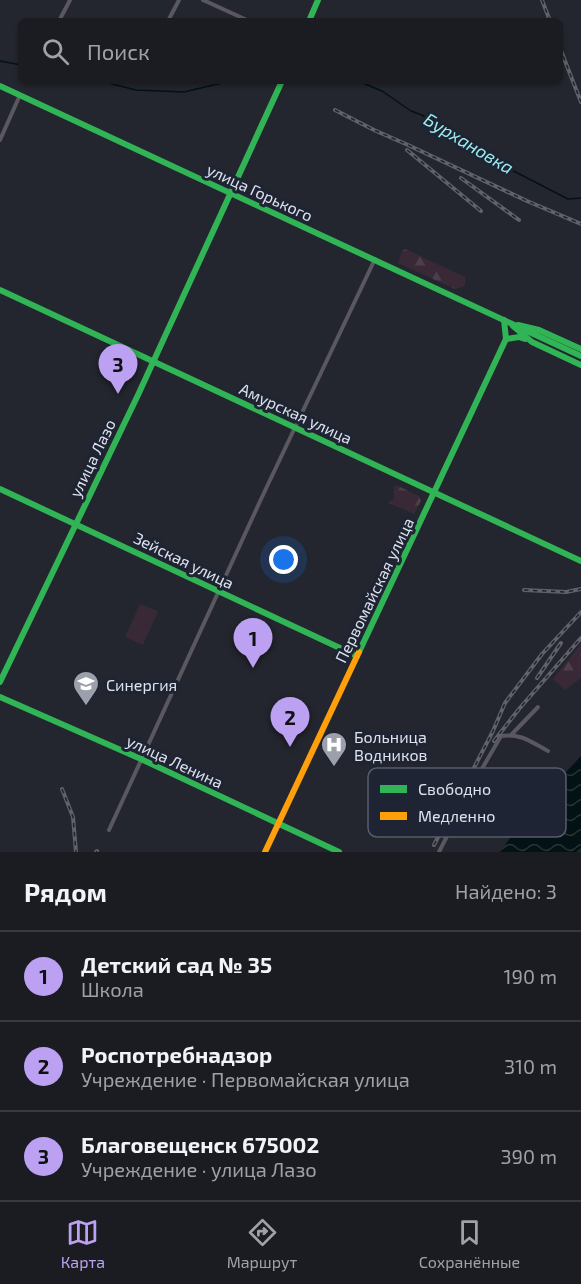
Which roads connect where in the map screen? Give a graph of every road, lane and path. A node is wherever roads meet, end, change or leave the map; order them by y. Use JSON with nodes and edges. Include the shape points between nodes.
{"nodes":[{"id":1,"x":69,"y":0,"type":"edge"},
{"id":2,"x":179,"y":0,"type":"edge"},
{"id":3,"x":203,"y":0,"type":"edge"},
{"id":4,"x":318,"y":0,"type":"edge"},
{"id":5,"x":60,"y":18,"type":"edge"},
{"id":6,"x":170,"y":18,"type":"edge"},
{"id":7,"x":242,"y":18,"type":"edge"},
{"id":8,"x":309,"y":18,"type":"edge"},
{"id":9,"x":281,"y":84,"type":"edge"},
{"id":10,"x":0,"y":86,"type":"edge"},
{"id":11,"x":20,"y":95,"type":"junction"},
{"id":12,"x":0,"y":140,"type":"edge"},
{"id":13,"x":231,"y":195,"type":"junction"},
{"id":14,"x":375,"y":260,"type":"junction"},
{"id":15,"x":0,"y":290,"type":"edge"},
{"id":16,"x":506,"y":321,"type":"junction"},
{"id":17,"x":506,"y":339,"type":"junction"},
{"id":18,"x":528,"y":340,"type":"junction"},
{"id":19,"x":581,"y":349,"type":"edge"},
{"id":20,"x":581,"y":356,"type":"edge"},
{"id":21,"x":153,"y":362,"type":"junction"},
{"id":22,"x":581,"y":365,"type":"edge"},
{"id":23,"x":295,"y":428,"type":"junction"},
{"id":24,"x":0,"y":489,"type":"edge"},
{"id":25,"x":435,"y":492,"type":"junction"},
{"id":26,"x":75,"y":524,"type":"junction"},
{"id":27,"x":581,"y":561,"type":"edge"},
{"id":28,"x":218,"y":592,"type":"junction"},
{"id":29,"x":357,"y":656,"type":"junction"},
{"id":30,"x":0,"y":682,"type":"edge"},
{"id":31,"x":0,"y":696,"type":"edge"},
{"id":32,"x":538,"y":707,"type":"dead end"},
{"id":33,"x":512,"y":734,"type":"junction"},
{"id":34,"x":548,"y":751,"type":"dead end"},
{"id":35,"x":141,"y":759,"type":"junction"},
{"id":36,"x":482,"y":768,"type":"edge"},
{"id":37,"x":278,"y":824,"type":"junction"},
{"id":38,"x":109,"y":830,"type":"dead end"},
{"id":39,"x":446,"y":837,"type":"edge"},
{"id":40,"x":265,"y":852,"type":"edge"},
{"id":41,"x":339,"y":852,"type":"edge"},
{"id":42,"x":439,"y":852,"type":"edge"}],
"edges":[{"from":1,"to":5,"type":"street"},
{"from":2,"to":6,"type":"street"},
{"from":3,"to":7,"type":"street"},
{"from":4,"to":8,"type":"street"},
{"from":9,"to":13,"type":"street","name":"улица Лазо"},
{"from":10,"to":11,"type":"street","name":"улица Горького"},
{"from":11,"to":12,"type":"street"},
{"from":11,"to":13,"type":"street","name":"улица Горького"},
{"from":13,"to":14,"type":"street","name":"улица Горького"},
{"from":13,"to":21,"type":"street","name":"улица Лазо"},
{"from":14,"to":16,"type":"street","name":"улица Горького"},
{"from":14,"to":23,"type":"street"},
{"from":15,"to":21,"type":"street","name":"Амурская улица"},
{"from":16,"to":17,"type":"street"},
{"from":16,"to":18,"type":"street","name":"улица Горького"},
{"from":16,"to":19,"type":"street","name":"улица Горького"},
{"from":16,"to":20,"type":"street"},
{"from":17,"to":18,"type":"street"},
{"from":17,"to":25,"type":"street","name":"Первомайская улица"},
{"from":18,"to":22,"type":"street","name":"улица Горького"},
{"from":21,"to":23,"type":"street","name":"Амурская улица"},
{"from":21,"to":26,"type":"street","name":"улица Лазо"},
{"from":23,"to":25,"type":"street","name":"Амурская улица"},
{"from":23,"to":28,"type":"street"},
{"from":24,"to":26,"type":"street","name":"Зейская улица"},
{"from":25,"to":27,"type":"street","name":"Амурская улица"},
{"from":25,"to":29,"type":"street","name":"Первомайская улица"},
{"from":26,"to":28,"type":"street","name":"Зейская улица"},
{"from":26,"to":30,"type":"street","name":"улица Лазо"},
{"from":28,"to":29,"type":"street","name":"Зейская улица"},
{"from":28,"to":35,"type":"street"},
{"from":29,"to":37,"type":"street","name":"Первомайская улица"},
{"from":31,"to":35,"type":"street","name":"улица Ленина"},
{"from":32,"to":33,"type":"street"},
{"from":33,"to":34,"type":"street"},
{"from":33,"to":36,"type":"street","via":[[501,736]]},
{"from":35,"to":37,"type":"street","name":"улица Ленина"},
{"from":35,"to":38,"type":"street"},
{"from":37,"to":40,"type":"street","name":"Первомайская улица"},
{"from":37,"to":41,"type":"street","name":"улица Ленина"},
{"from":39,"to":42,"type":"street"}]}
